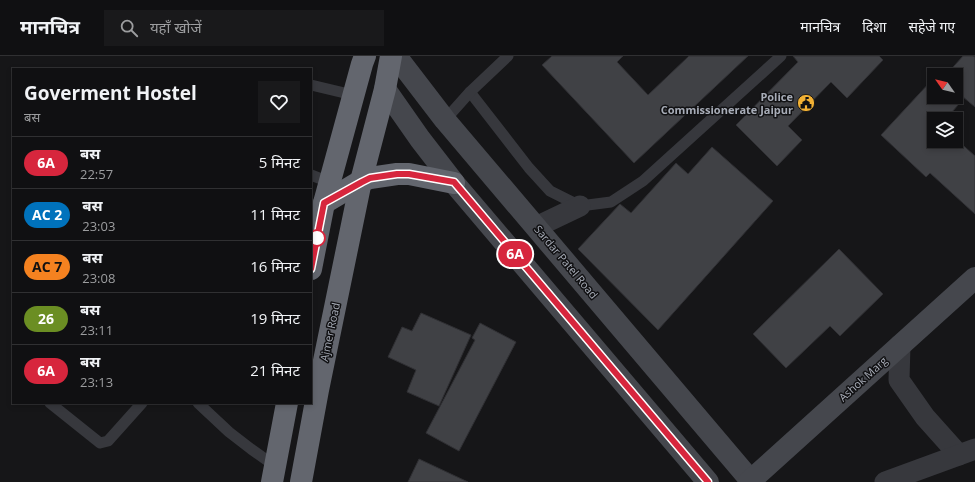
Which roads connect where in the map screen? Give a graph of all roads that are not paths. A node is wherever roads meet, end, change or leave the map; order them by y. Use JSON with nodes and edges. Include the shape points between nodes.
{"nodes":[{"id":1,"x":391,"y":56,"type":"edge"},
{"id":2,"x":396,"y":56,"type":"edge"},
{"id":3,"x":508,"y":56,"type":"edge"},
{"id":4,"x":781,"y":56,"type":"edge"},
{"id":5,"x":361,"y":59,"type":"edge"},
{"id":6,"x":312,"y":85,"type":"edge"},
{"id":7,"x":385,"y":89,"type":"junction"},
{"id":8,"x":470,"y":92,"type":"junction"},
{"id":9,"x":353,"y":95,"type":"junction"},
{"id":10,"x":445,"y":120,"type":"junction"},
{"id":11,"x":320,"y":179,"type":"edge"},
{"id":12,"x":362,"y":182,"type":"junction"},
{"id":13,"x":454,"y":182,"type":"junction"},
{"id":14,"x":324,"y":203,"type":"junction"},
{"id":15,"x":580,"y":206,"type":"junction"},
{"id":16,"x":536,"y":227,"type":"junction"},
{"id":17,"x":312,"y":264,"type":"edge"},
{"id":18,"x":975,"y":278,"type":"edge"},
{"id":19,"x":900,"y":345,"type":"junction"},
{"id":20,"x":51,"y":404,"type":"edge"},
{"id":21,"x":141,"y":404,"type":"edge"},
{"id":22,"x":199,"y":404,"type":"edge"},
{"id":23,"x":287,"y":404,"type":"edge"},
{"id":24,"x":967,"y":452,"type":"edge"},
{"id":25,"x":274,"y":474,"type":"edge"},
{"id":26,"x":748,"y":478,"type":"edge"},
{"id":27,"x":707,"y":481,"type":"edge"},
{"id":28,"x":301,"y":482,"type":"edge"},
{"id":29,"x":885,"y":482,"type":"edge"}],
"edges":[{"from":1,"to":7,"type":"highway","name":"Ajmer Road"},
{"from":2,"to":10,"type":"street","name":"Sardar Patel Road"},
{"from":3,"to":8,"type":"lane"},
{"from":4,"to":15,"type":"lane","via":[[643,181],[611,202]]},
{"from":5,"to":7,"type":"highway"},
{"from":5,"to":9,"type":"highway"},
{"from":6,"to":9,"type":"lane"},
{"from":7,"to":12,"type":"highway","name":"Ajmer Road"},
{"from":7,"to":13,"type":"street"},
{"from":8,"to":10,"type":"lane"},
{"from":8,"to":15,"type":"lane","via":[[550,191]]},
{"from":9,"to":11,"type":"highway"},
{"from":10,"to":16,"type":"street","name":"Sardar Patel Road"},
{"from":11,"to":14,"type":"highway"},
{"from":12,"to":13,"type":"highway","via":[[370,178],[409,174]]},
{"from":12,"to":14,"type":"highway"},
{"from":12,"to":28,"type":"highway","name":"Ajmer Road"},
{"from":13,"to":27,"type":"street"},
{"from":14,"to":17,"type":"highway"},
{"from":15,"to":16,"type":"street"},
{"from":16,"to":26,"type":"street","name":"Sardar Patel Road"},
{"from":18,"to":19,"type":"street","name":"Ashok Marg"},
{"from":19,"to":24,"type":"street","via":[[899,380],[926,417]]},
{"from":19,"to":26,"type":"street","name":"Ashok Marg"},
{"from":20,"to":21,"type":"lane","via":[[100,443],[108,441]]},
{"from":22,"to":25,"type":"lane","via":[[251,449]]},
{"from":23,"to":25,"type":"highway"},
{"from":24,"to":29,"type":"street"}]}
